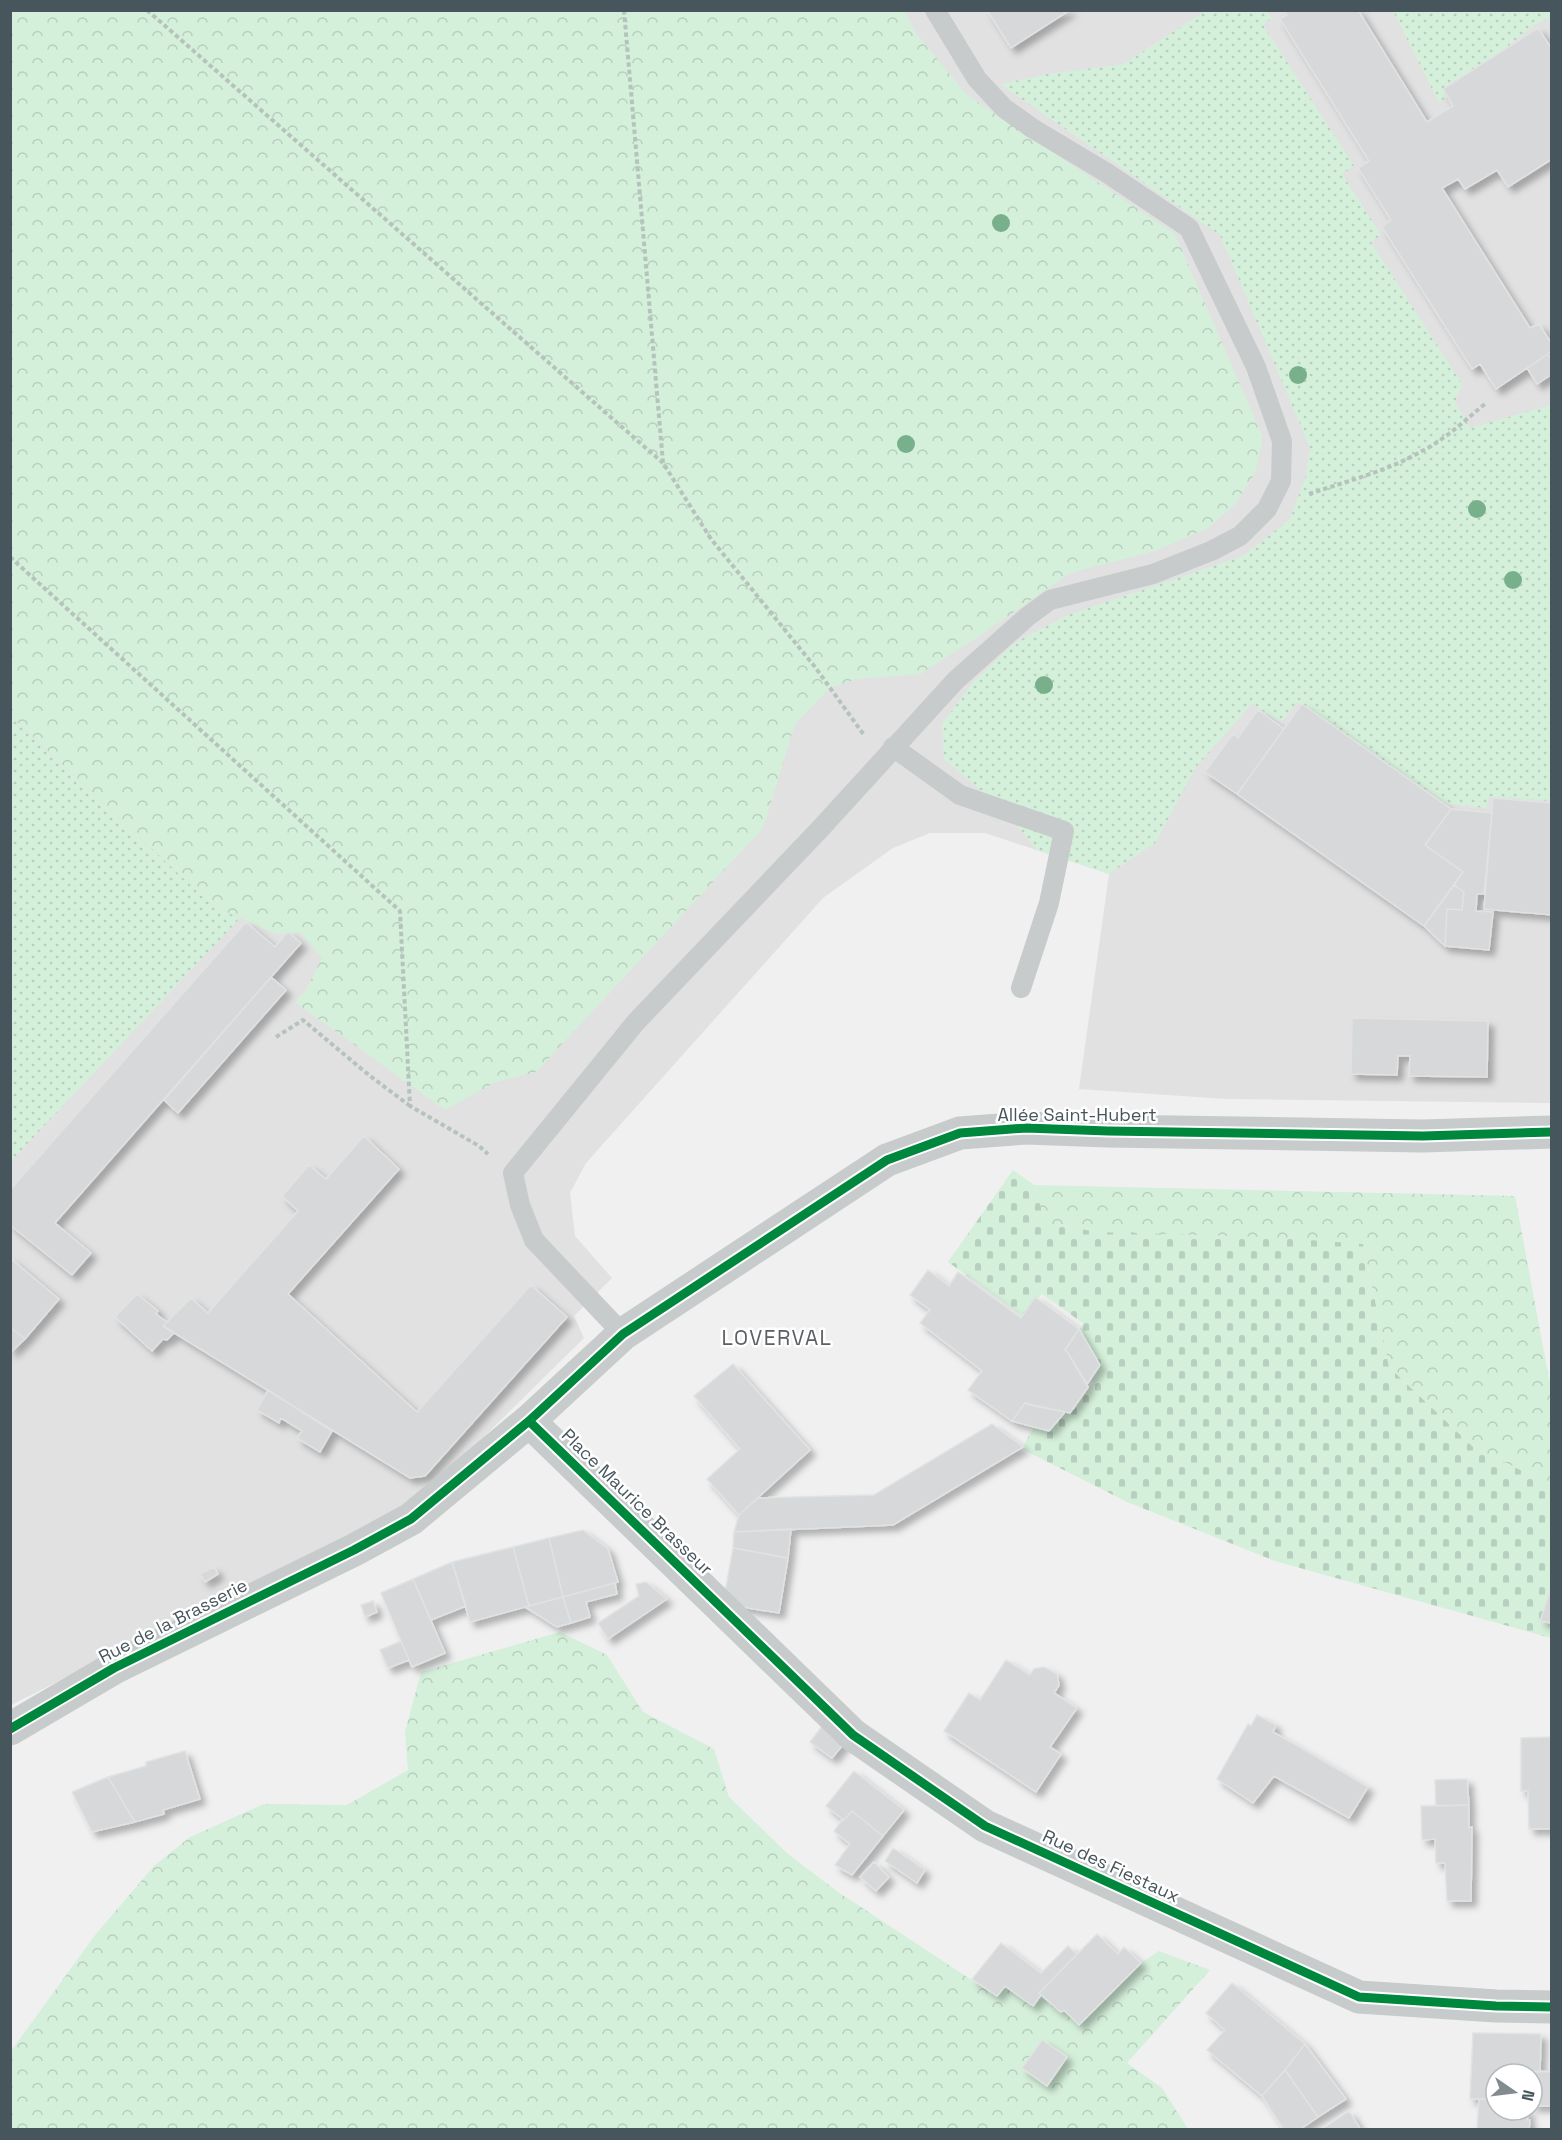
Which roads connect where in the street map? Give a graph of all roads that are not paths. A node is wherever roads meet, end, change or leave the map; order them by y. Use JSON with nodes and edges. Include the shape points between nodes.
{"nodes":[{"id":1,"x":935,"y":10,"type":"edge"},
{"id":2,"x":887,"y":754,"type":"junction"},
{"id":3,"x":1021,"y":988,"type":"dead end"},
{"id":4,"x":1551,"y":1132,"type":"edge"},
{"id":5,"x":623,"y":1334,"type":"junction"},
{"id":6,"x":529,"y":1421,"type":"junction"},
{"id":7,"x":723,"y":1608,"type":"joint"},
{"id":8,"x":10,"y":1729,"type":"edge"},
{"id":9,"x":1551,"y":2007,"type":"edge"}],
"edges":[{"from":1,"to":2,"type":"lane","via":[[977,79],[1004,108],[1190,228],[1257,367],[1282,441],[1281,481],[1267,509],[1240,536],[1211,551],[1153,574],[1050,600],[956,680]]},
{"from":2,"to":3,"type":"lane","via":[[960,795],[1064,831],[1049,903]]},
{"from":2,"to":5,"type":"lane","via":[[636,1022],[513,1173],[534,1240]]},
{"from":4,"to":5,"type":"street","name":"Allée Saint-Hubert","via":[[1423,1136],[1026,1128],[960,1133],[887,1160]]},
{"from":5,"to":6,"type":"street"},
{"from":6,"to":7,"type":"street","name":"Place Maurice Brasseur"},
{"from":6,"to":8,"type":"street","name":"Rue de la Brasserie","via":[[411,1519],[114,1668]]},
{"from":7,"to":9,"type":"street","name":"Rue des Fiestaux","via":[[853,1735],[985,1826],[1359,1997]]}]}
